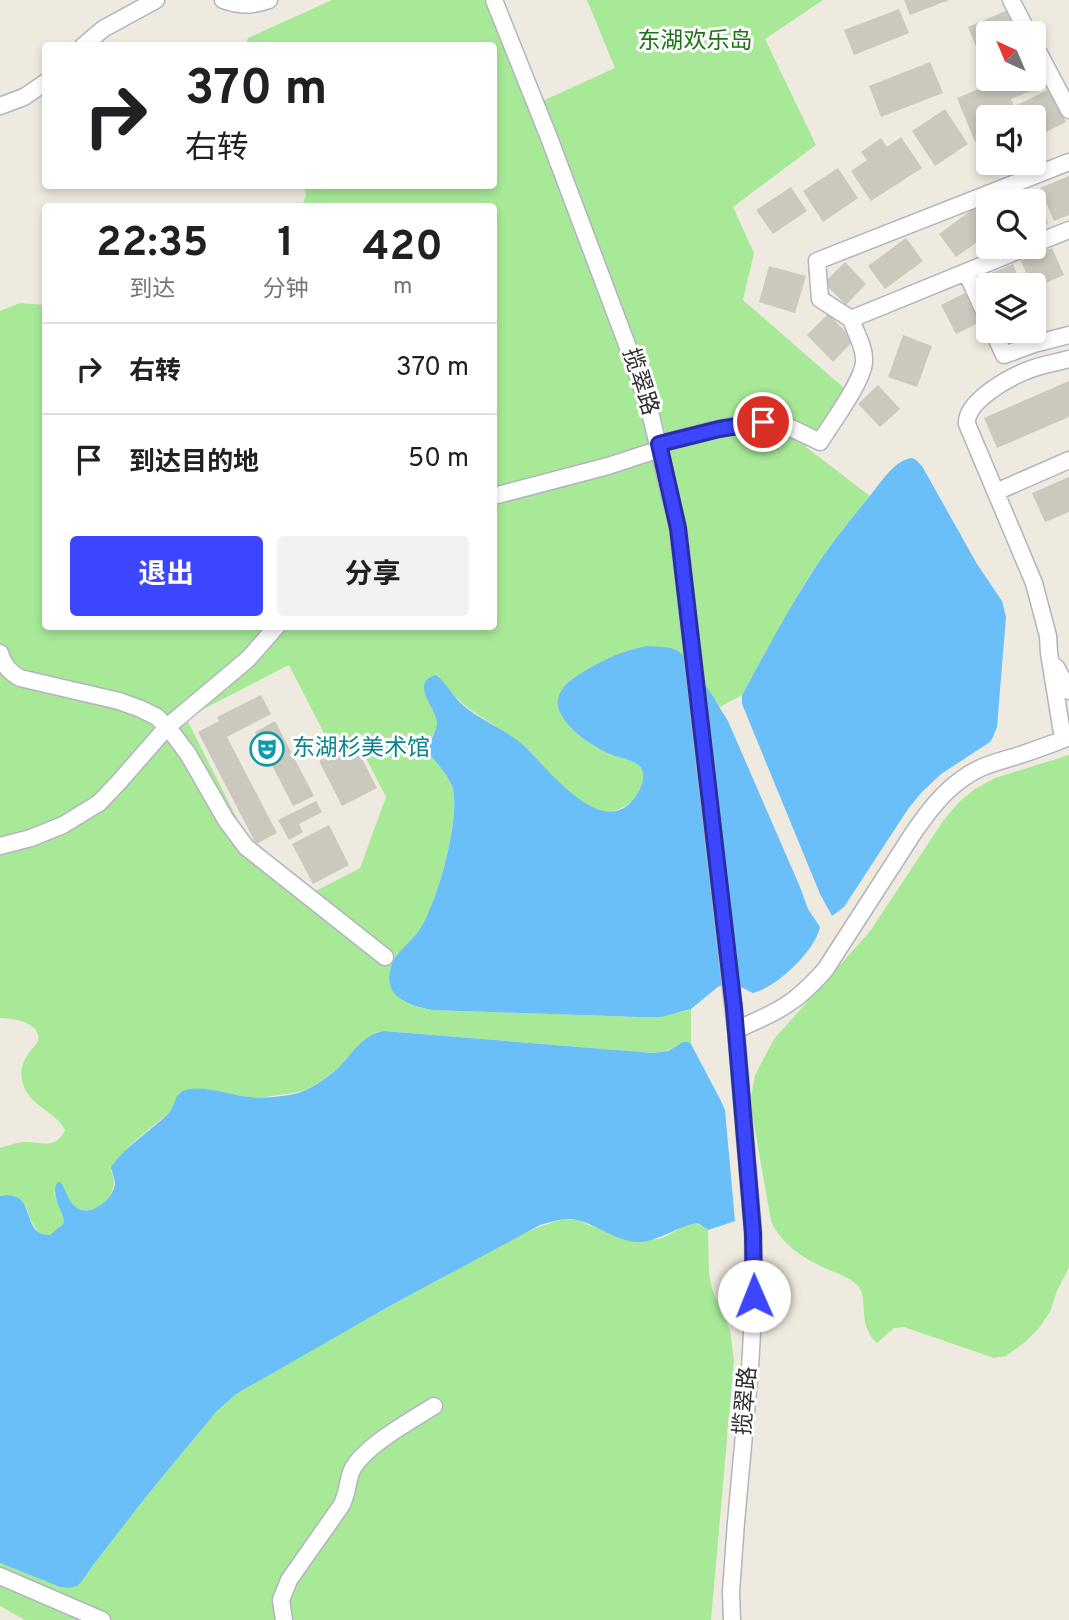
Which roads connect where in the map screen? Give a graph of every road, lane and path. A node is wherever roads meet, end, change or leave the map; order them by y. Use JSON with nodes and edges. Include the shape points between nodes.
{"nodes":[{"id":1,"x":156,"y":0,"type":"edge"},
{"id":2,"x":223,"y":0,"type":"edge"},
{"id":3,"x":269,"y":0,"type":"edge"},
{"id":4,"x":494,"y":0,"type":"edge"},
{"id":5,"x":1011,"y":0,"type":"edge"},
{"id":6,"x":1022,"y":21,"type":"edge"},
{"id":7,"x":88,"y":42,"type":"edge"},
{"id":8,"x":1046,"y":67,"type":"edge"},
{"id":9,"x":42,"y":85,"type":"edge"},
{"id":10,"x":0,"y":106,"type":"edge"},
{"id":11,"x":1069,"y":110,"type":"edge"},
{"id":12,"x":1069,"y":162,"type":"edge"},
{"id":13,"x":1069,"y":230,"type":"edge"},
{"id":14,"x":1046,"y":239,"type":"edge"},
{"id":15,"x":998,"y":259,"type":"edge"},
{"id":16,"x":966,"y":272,"type":"junction"},
{"id":17,"x":976,"y":294,"type":"edge"},
{"id":18,"x":851,"y":319,"type":"junction"},
{"id":19,"x":1069,"y":335,"type":"edge"},
{"id":20,"x":1046,"y":341,"type":"edge"},
{"id":21,"x":998,"y":343,"type":"edge"},
{"id":22,"x":1038,"y":343,"type":"edge"},
{"id":23,"x":1069,"y":359,"type":"edge"},
{"id":24,"x":659,"y":447,"type":"junction"},
{"id":25,"x":1069,"y":460,"type":"edge"},
{"id":26,"x":996,"y":492,"type":"junction"},
{"id":27,"x":497,"y":495,"type":"edge"},
{"id":28,"x":273,"y":630,"type":"edge"},
{"id":29,"x":0,"y":653,"type":"edge"},
{"id":30,"x":1049,"y":653,"type":"junction"},
{"id":31,"x":1069,"y":691,"type":"edge"},
{"id":32,"x":167,"y":727,"type":"junction"},
{"id":33,"x":1066,"y":738,"type":"edge"},
{"id":34,"x":0,"y":846,"type":"edge"},
{"id":35,"x":385,"y":957,"type":"dead end"},
{"id":36,"x":736,"y":1030,"type":"junction"},
{"id":37,"x":434,"y":1406,"type":"dead end"},
{"id":38,"x":0,"y":1576,"type":"edge"},
{"id":39,"x":102,"y":1620,"type":"edge"},
{"id":40,"x":284,"y":1620,"type":"edge"},
{"id":41,"x":732,"y":1620,"type":"edge"}],
"edges":[{"from":1,"to":7,"type":"street"},
{"from":2,"to":3,"type":"street","via":[[247,5]]},
{"from":4,"to":24,"type":"street","name":"揽翠路","via":[[626,342]]},
{"from":5,"to":6,"type":"street"},
{"from":8,"to":11,"type":"street"},
{"from":9,"to":10,"type":"street"},
{"from":12,"to":18,"type":"street","via":[[817,261],[820,299]]},
{"from":13,"to":14,"type":"street"},
{"from":15,"to":16,"type":"street"},
{"from":16,"to":17,"type":"street"},
{"from":16,"to":18,"type":"street"},
{"from":18,"to":24,"type":"street","via":[[864,365],[820,442],[783,425],[763,422]]},
{"from":19,"to":20,"type":"street"},
{"from":21,"to":22,"type":"street","via":[[1004,355]]},
{"from":23,"to":26,"type":"street","via":[[1011,378],[969,412],[967,424]]},
{"from":24,"to":27,"type":"street","via":[[608,466]]},
{"from":24,"to":36,"type":"street","name":"揽翠路","via":[[678,528]]},
{"from":25,"to":26,"type":"street"},
{"from":26,"to":30,"type":"street","via":[[1034,583]]},
{"from":28,"to":32,"type":"street","via":[[248,659]]},
{"from":29,"to":32,"type":"street","via":[[8,669],[20,678],[119,701],[147,711]]},
{"from":30,"to":31,"type":"street"},
{"from":30,"to":33,"type":"street"},
{"from":32,"to":34,"type":"street","via":[[93,807],[63,825]]},
{"from":32,"to":35,"type":"street","via":[[246,847]]},
{"from":33,"to":36,"type":"street","via":[[991,763],[954,785],[914,832],[825,970],[792,1002]]},
{"from":36,"to":41,"type":"street","name":"揽翠路","via":[[754,1296]]},
{"from":37,"to":40,"type":"street","via":[[358,1461],[341,1506],[283,1592]]},
{"from":38,"to":39,"type":"street"}]}
